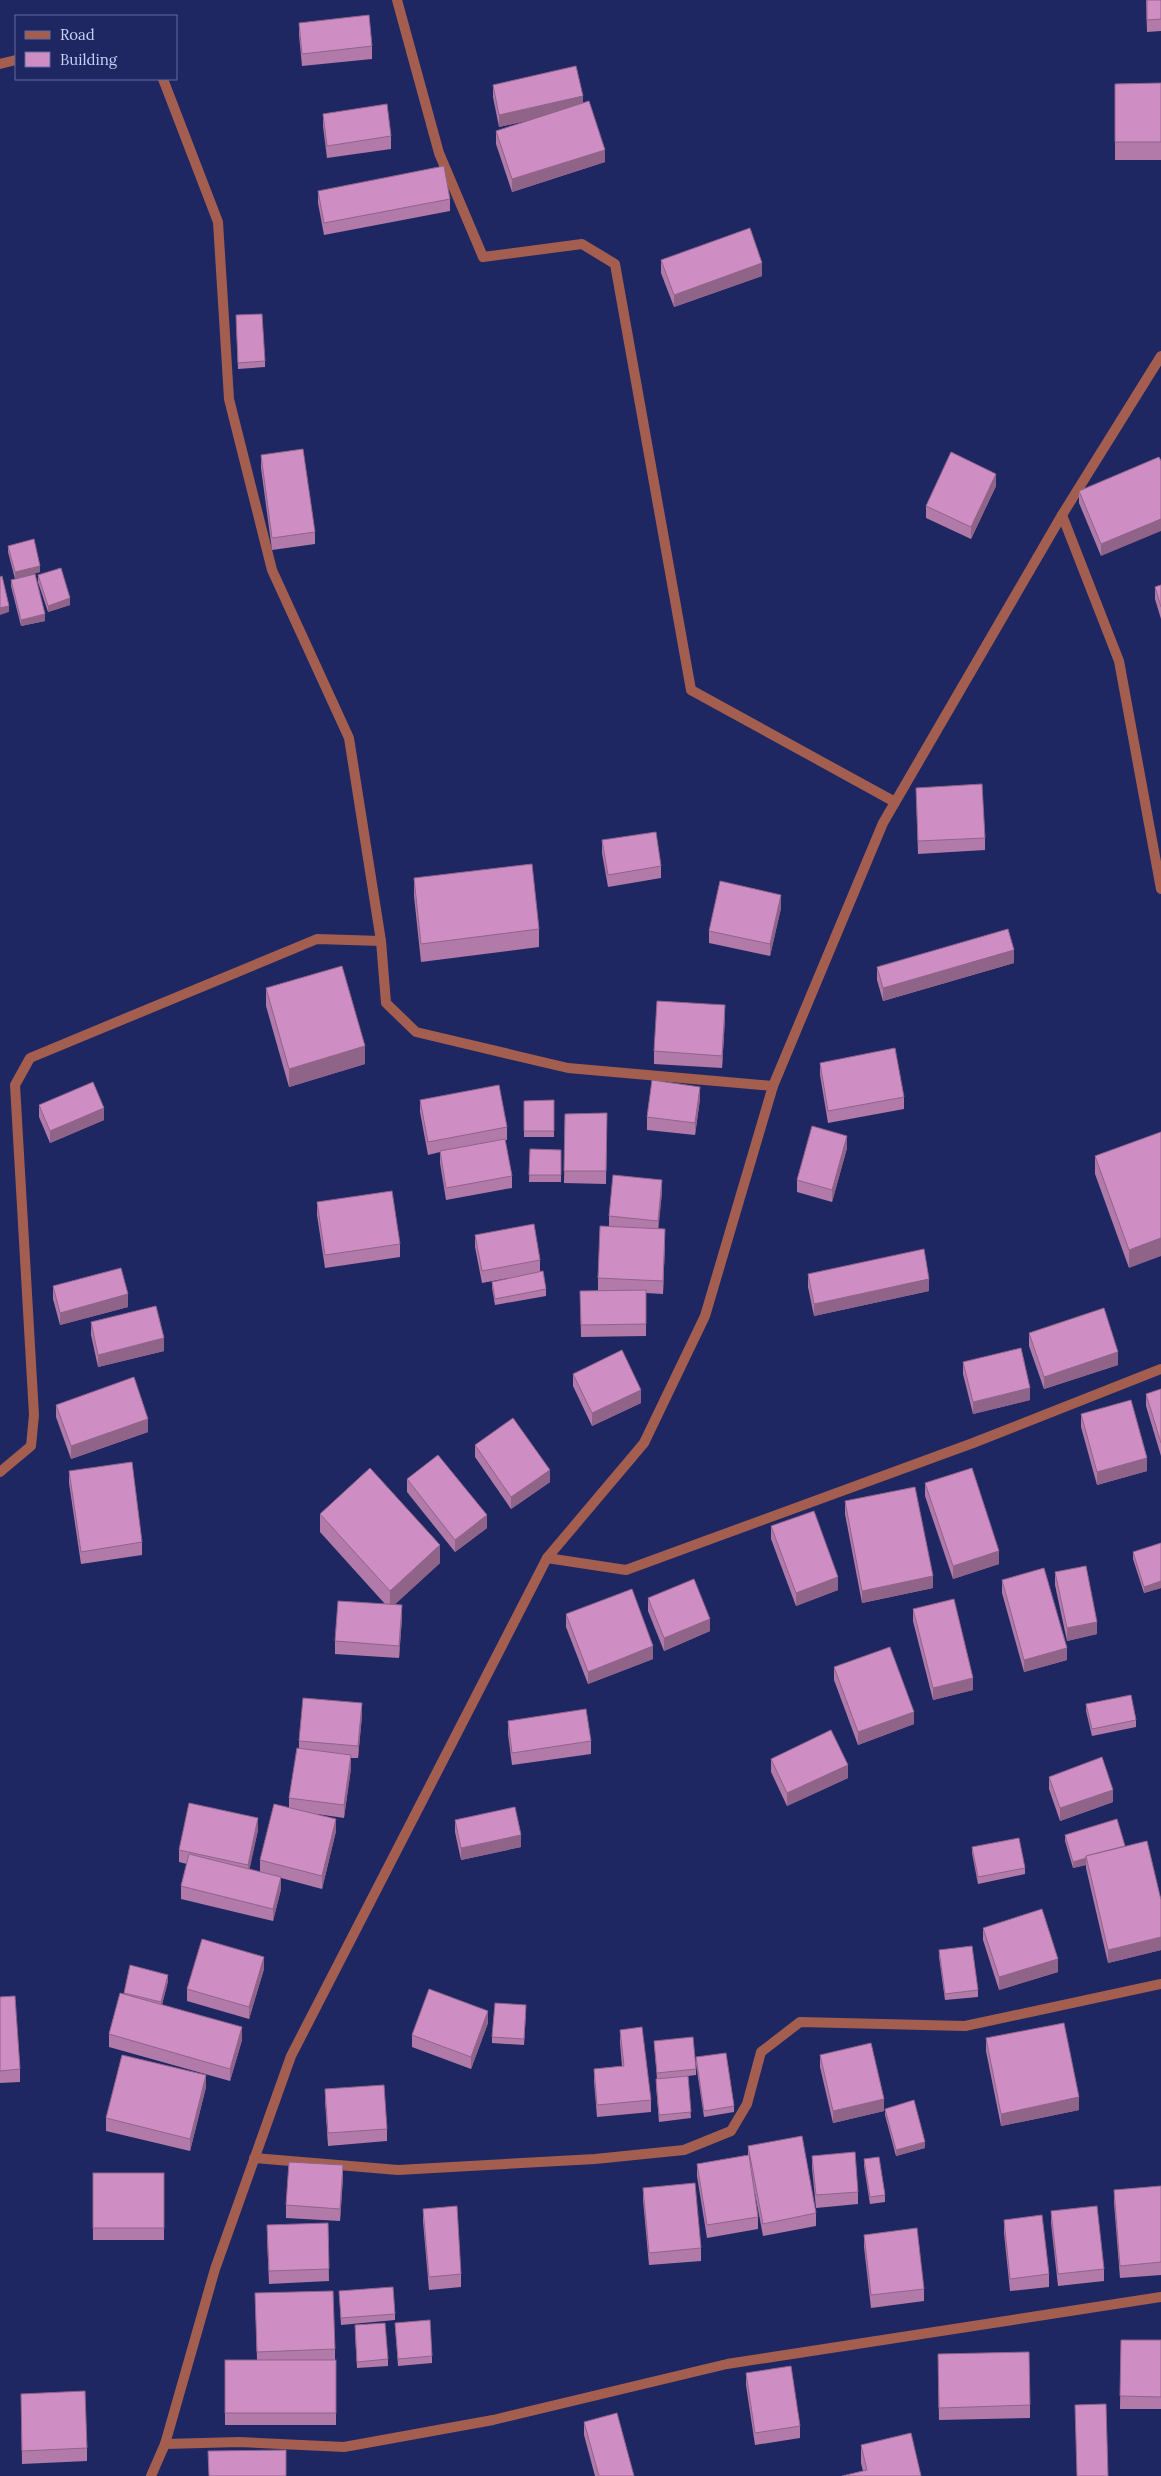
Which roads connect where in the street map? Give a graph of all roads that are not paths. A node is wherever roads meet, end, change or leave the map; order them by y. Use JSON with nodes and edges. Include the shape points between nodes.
{"nodes":[{"id":1,"x":396,"y":0,"type":"edge"},
{"id":2,"x":15,"y":60,"type":"edge"},
{"id":3,"x":0,"y":64,"type":"edge"},
{"id":4,"x":164,"y":80,"type":"edge"},
{"id":5,"x":1161,"y":356,"type":"edge"},
{"id":6,"x":1062,"y":514,"type":"junction"},
{"id":7,"x":895,"y":802,"type":"junction"},
{"id":8,"x":1161,"y":889,"type":"edge"},
{"id":9,"x":381,"y":941,"type":"junction"},
{"id":10,"x":773,"y":1086,"type":"junction"},
{"id":11,"x":1161,"y":1370,"type":"edge"},
{"id":12,"x":0,"y":1472,"type":"edge"},
{"id":13,"x":548,"y":1558,"type":"junction"},
{"id":14,"x":1161,"y":1984,"type":"edge"},
{"id":15,"x":254,"y":2158,"type":"junction"},
{"id":16,"x":1161,"y":2297,"type":"edge"},
{"id":17,"x":165,"y":2444,"type":"junction"},
{"id":18,"x":151,"y":2476,"type":"edge"}],
"edges":[{"from":1,"to":7,"type":"street","via":[[438,153],[483,257],[582,244],[615,264],[691,690]]},
{"from":2,"to":3,"type":"street"},
{"from":4,"to":9,"type":"street","via":[[218,222],[229,399],[272,570],[349,738]]},
{"from":5,"to":6,"type":"street"},
{"from":6,"to":7,"type":"street"},
{"from":6,"to":8,"type":"street","via":[[1119,661]]},
{"from":7,"to":10,"type":"street","via":[[883,823]]},
{"from":9,"to":10,"type":"street","via":[[386,1003],[416,1032],[568,1068]]},
{"from":9,"to":12,"type":"street","via":[[317,939],[30,1058],[15,1085],[34,1415],[31,1446]]},
{"from":10,"to":13,"type":"street","via":[[705,1316],[644,1444]]},
{"from":11,"to":13,"type":"street","via":[[973,1443],[626,1570]]},
{"from":13,"to":15,"type":"street","via":[[291,2056]]},
{"from":14,"to":15,"type":"street","via":[[965,2026],[800,2022],[761,2052],[747,2104],[731,2132],[684,2150],[595,2159],[398,2170]]},
{"from":15,"to":17,"type":"street","via":[[216,2269]]},
{"from":16,"to":17,"type":"street","via":[[727,2364],[493,2420],[344,2447],[239,2442]]},
{"from":17,"to":18,"type":"street"}]}
